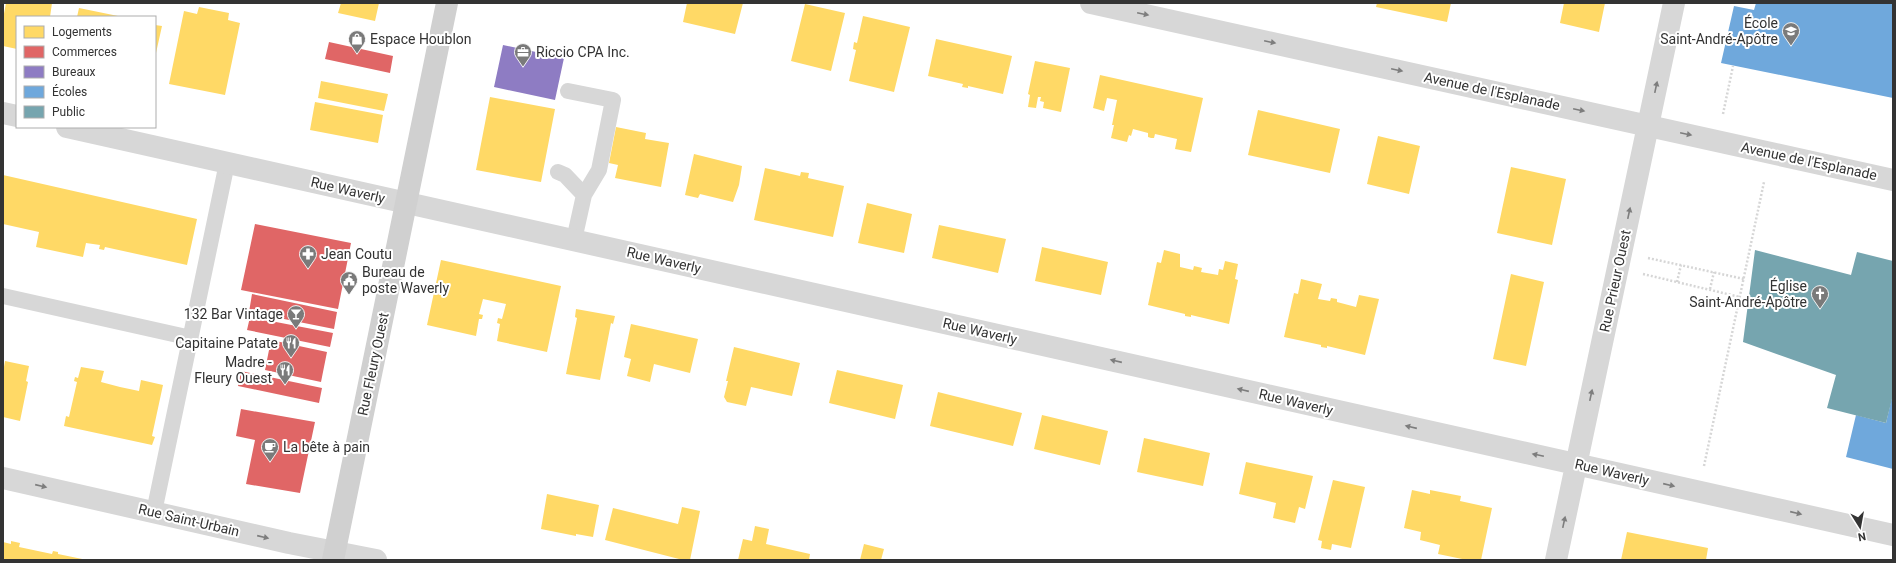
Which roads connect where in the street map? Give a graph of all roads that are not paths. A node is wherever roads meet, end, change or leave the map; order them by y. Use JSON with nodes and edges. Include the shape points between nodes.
{"nodes":[{"id":1,"x":447,"y":3,"type":"edge"},
{"id":2,"x":1091,"y":3,"type":"edge"},
{"id":3,"x":1674,"y":3,"type":"edge"},
{"id":4,"x":568,"y":91,"type":"dead end"},
{"id":5,"x":3,"y":113,"type":"edge"},
{"id":6,"x":16,"y":116,"type":"edge"},
{"id":7,"x":1648,"y":125,"type":"junction"},
{"id":8,"x":71,"y":128,"type":"edge"},
{"id":9,"x":227,"y":163,"type":"junction"},
{"id":10,"x":558,"y":172,"type":"dead end"},
{"id":11,"x":1893,"y":180,"type":"edge"},
{"id":12,"x":584,"y":195,"type":"junction"},
{"id":13,"x":407,"y":203,"type":"junction"},
{"id":14,"x":574,"y":240,"type":"junction"},
{"id":15,"x":3,"y":296,"type":"edge"},
{"id":16,"x":190,"y":338,"type":"junction"},
{"id":17,"x":1576,"y":464,"type":"junction"},
{"id":18,"x":3,"y":478,"type":"edge"},
{"id":19,"x":154,"y":512,"type":"junction"},
{"id":20,"x":1893,"y":535,"type":"edge"},
{"id":21,"x":334,"y":555,"type":"edge"},
{"id":22,"x":376,"y":560,"type":"edge"},
{"id":23,"x":1556,"y":560,"type":"edge"}],
"edges":[{"from":1,"to":13,"type":"street","name":"Rue Fleury Ouest"},
{"from":2,"to":7,"type":"street","name":"Avenue de l'Esplanade","one_way":true},
{"from":7,"to":3,"type":"street","name":"Rue Prieur Ouest","one_way":true},
{"from":4,"to":12,"type":"lane","via":[[613,100],[599,170]]},
{"from":5,"to":6,"type":"street"},
{"from":7,"to":11,"type":"street","name":"Avenue de l'Esplanade","one_way":true},
{"from":17,"to":7,"type":"street","name":"Rue Prieur Ouest","one_way":true},
{"from":8,"to":9,"type":"street","name":"Rue Waverly"},
{"from":9,"to":13,"type":"street","name":"Rue Waverly"},
{"from":9,"to":16,"type":"lane"},
{"from":10,"to":12,"type":"lane","via":[[565,175]]},
{"from":12,"to":14,"type":"lane"},
{"from":13,"to":14,"type":"street","name":"Rue Waverly"},
{"from":13,"to":21,"type":"street","name":"Rue Fleury Ouest"},
{"from":17,"to":14,"type":"street","name":"Rue Waverly","one_way":true},
{"from":15,"to":16,"type":"lane"},
{"from":16,"to":19,"type":"lane"},
{"from":17,"to":20,"type":"street","name":"Rue Waverly","one_way":true},
{"from":23,"to":17,"type":"street","name":"Rue Prieur Ouest","one_way":true},
{"from":18,"to":19,"type":"street","name":"Rue Saint-Urbain","one_way":true},
{"from":19,"to":21,"type":"street","name":"Rue Saint-Urbain","one_way":true},
{"from":21,"to":22,"type":"street","name":"Rue Saint-Urbain"}]}
